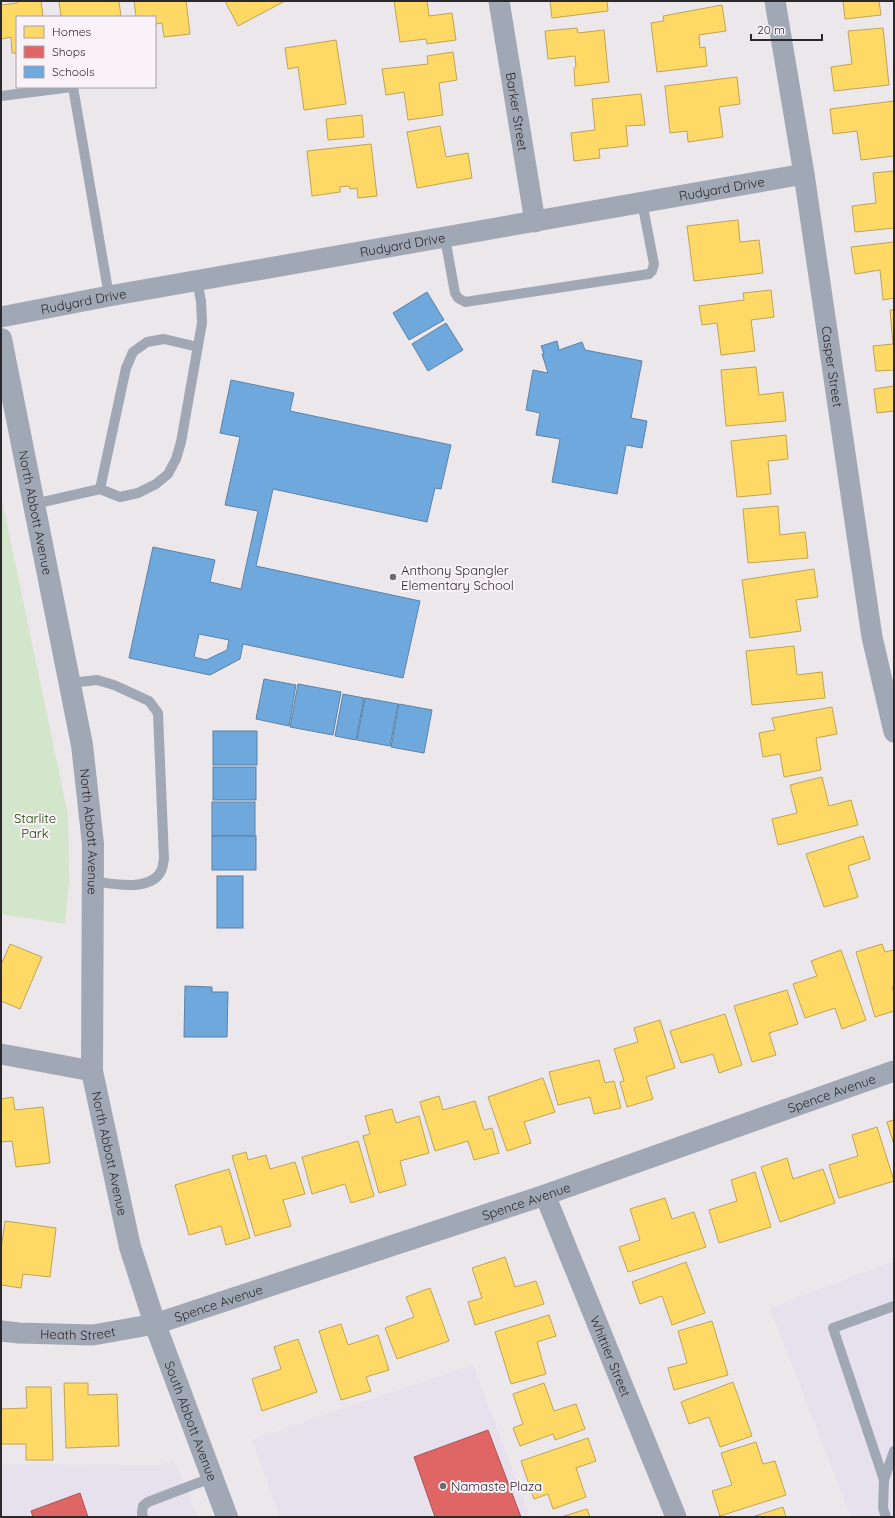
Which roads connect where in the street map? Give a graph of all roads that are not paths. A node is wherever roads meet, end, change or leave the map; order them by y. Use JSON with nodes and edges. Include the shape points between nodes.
{"nodes":[{"id":1,"x":499,"y":1,"type":"edge"},
{"id":2,"x":775,"y":1,"type":"edge"},
{"id":3,"x":64,"y":88,"type":"edge"},
{"id":4,"x":72,"y":88,"type":"edge"},
{"id":5,"x":1,"y":96,"type":"edge"},
{"id":6,"x":804,"y":174,"type":"junction"},
{"id":7,"x":642,"y":202,"type":"junction"},
{"id":8,"x":535,"y":222,"type":"junction"},
{"id":9,"x":445,"y":238,"type":"junction"},
{"id":10,"x":197,"y":281,"type":"junction"},
{"id":11,"x":109,"y":296,"type":"junction"},
{"id":12,"x":1,"y":317,"type":"edge"},
{"id":13,"x":1,"y":339,"type":"edge"},
{"id":14,"x":198,"y":347,"type":"junction"},
{"id":15,"x":100,"y":489,"type":"junction"},
{"id":16,"x":34,"y":504,"type":"junction"},
{"id":17,"x":70,"y":683,"type":"junction"},
{"id":18,"x":894,"y":732,"type":"edge"},
{"id":19,"x":93,"y":881,"type":"junction"},
{"id":20,"x":1,"y":1054,"type":"edge"},
{"id":21,"x":92,"y":1071,"type":"junction"},
{"id":22,"x":894,"y":1071,"type":"edge"},
{"id":23,"x":545,"y":1195,"type":"junction"},
{"id":24,"x":894,"y":1306,"type":"edge"},
{"id":25,"x":155,"y":1324,"type":"junction"},
{"id":26,"x":1,"y":1331,"type":"edge"},
{"id":27,"x":894,"y":1451,"type":"edge"},
{"id":28,"x":212,"y":1478,"type":"junction"},
{"id":29,"x":884,"y":1480,"type":"junction"},
{"id":30,"x":143,"y":1517,"type":"edge"},
{"id":31,"x":226,"y":1517,"type":"edge"},
{"id":32,"x":676,"y":1517,"type":"edge"},
{"id":33,"x":886,"y":1517,"type":"edge"}],
"edges":[{"from":1,"to":8,"type":"street","name":"Barker Street"},
{"from":2,"to":6,"type":"street","name":"Casper Street"},
{"from":3,"to":5,"type":"lane"},
{"from":4,"to":11,"type":"lane"},
{"from":6,"to":7,"type":"street","name":"Rudyard Drive"},
{"from":6,"to":18,"type":"street","name":"Casper Street","via":[[872,637]]},
{"from":7,"to":8,"type":"street","name":"Rudyard Drive"},
{"from":7,"to":9,"type":"lane","via":[[654,264],[649,274],[465,302],[458,298],[455,292]]},
{"from":8,"to":9,"type":"street","name":"Rudyard Drive"},
{"from":9,"to":10,"type":"street","name":"Rudyard Drive"},
{"from":10,"to":11,"type":"street","name":"Rudyard Drive"},
{"from":10,"to":14,"type":"lane","via":[[202,323]]},
{"from":11,"to":12,"type":"street","name":"Rudyard Drive"},
{"from":13,"to":16,"type":"street","name":"North Abbott Avenue"},
{"from":14,"to":15,"type":"lane","via":[[181,442],[168,474],[156,484],[138,493],[120,497]]},
{"from":14,"to":15,"type":"lane","via":[[164,339],[146,342],[133,352],[126,368]]},
{"from":15,"to":16,"type":"lane"},
{"from":16,"to":17,"type":"street","name":"North Abbott Avenue"},
{"from":17,"to":19,"type":"street","name":"North Abbott Avenue","via":[[82,745],[93,844]]},
{"from":17,"to":19,"type":"lane","via":[[97,680],[114,685],[149,701],[158,713],[164,858],[161,871],[150,882],[124,886]]},
{"from":19,"to":21,"type":"street","name":"North Abbott Avenue"},
{"from":20,"to":21,"type":"street"},
{"from":21,"to":25,"type":"street","name":"North Abbott Avenue","via":[[130,1246]]},
{"from":22,"to":23,"type":"street","name":"Spence Avenue"},
{"from":23,"to":25,"type":"street","name":"Spence Avenue"},
{"from":23,"to":32,"type":"street","name":"Whittier Street"},
{"from":24,"to":29,"type":"lane","via":[[833,1328]]},
{"from":25,"to":26,"type":"street","name":"Heath Street","via":[[93,1335]]},
{"from":25,"to":28,"type":"street","name":"South Abbott Avenue"},
{"from":27,"to":29,"type":"lane"},
{"from":28,"to":30,"type":"lane","via":[[148,1502],[143,1506]]},
{"from":28,"to":31,"type":"street","name":"South Abbott Avenue"},
{"from":29,"to":33,"type":"lane","via":[[883,1508]]}]}
